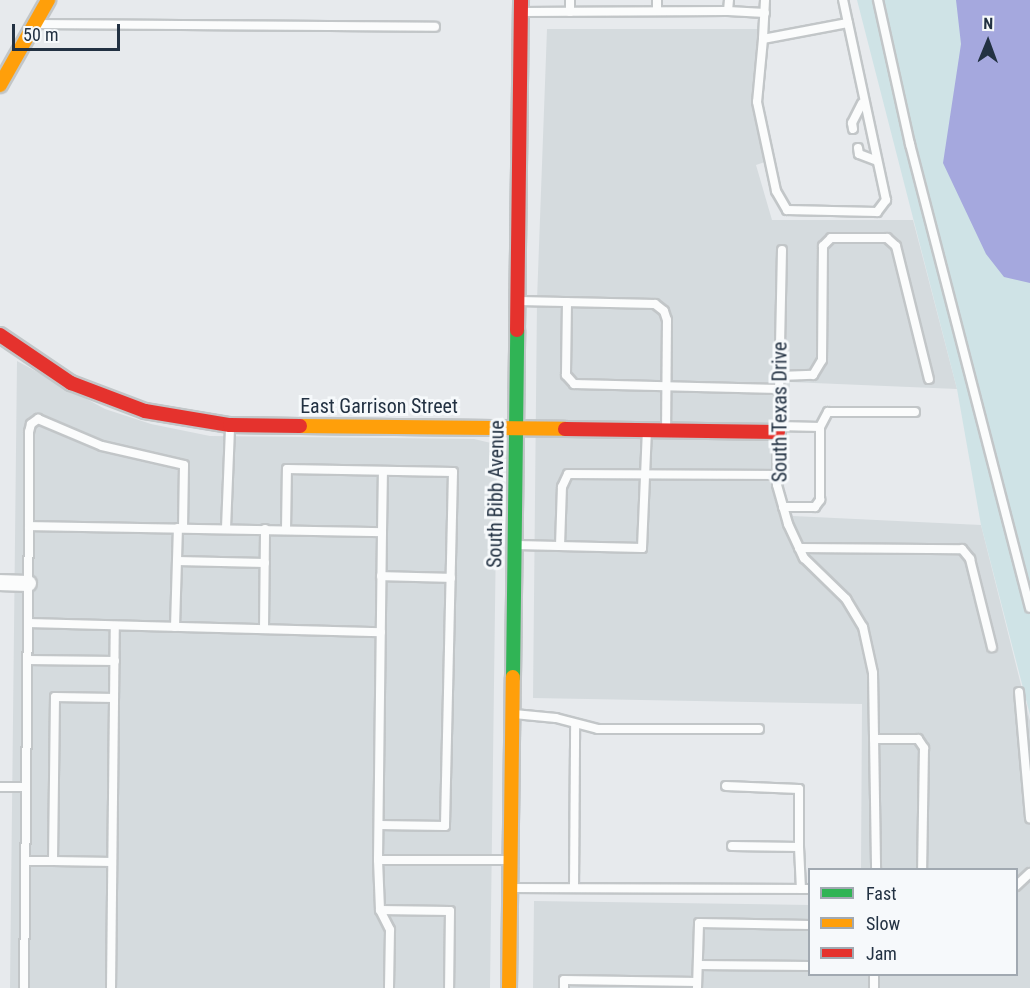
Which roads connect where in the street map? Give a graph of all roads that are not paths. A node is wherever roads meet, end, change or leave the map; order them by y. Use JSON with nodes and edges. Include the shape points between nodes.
{"nodes":[{"id":1,"x":48,"y":0,"type":"edge"},
{"id":2,"x":570,"y":0,"type":"edge"},
{"id":3,"x":657,"y":0,"type":"edge"},
{"id":4,"x":729,"y":0,"type":"edge"},
{"id":5,"x":765,"y":0,"type":"edge"},
{"id":6,"x":843,"y":0,"type":"edge"},
{"id":7,"x":878,"y":0,"type":"edge"},
{"id":8,"x":521,"y":6,"type":"edge"},
{"id":9,"x":657,"y":11,"type":"junction"},
{"id":10,"x":728,"y":11,"type":"junction"},
{"id":11,"x":570,"y":12,"type":"junction"},
{"id":12,"x":765,"y":13,"type":"junction"},
{"id":13,"x":848,"y":23,"type":"junction"},
{"id":14,"x":34,"y":24,"type":"junction"},
{"id":15,"x":435,"y":27,"type":"dead end"},
{"id":16,"x":763,"y":39,"type":"junction"},
{"id":17,"x":0,"y":85,"type":"edge"},
{"id":18,"x":862,"y":103,"type":"junction"},
{"id":19,"x":853,"y":129,"type":"dead end"},
{"id":20,"x":858,"y":148,"type":"dead end"},
{"id":21,"x":877,"y":161,"type":"junction"},
{"id":22,"x":782,"y":250,"type":"dead end"},
{"id":23,"x":517,"y":301,"type":"junction"},
{"id":24,"x":567,"y":302,"type":"junction"},
{"id":25,"x":0,"y":335,"type":"edge"},
{"id":26,"x":779,"y":376,"type":"junction"},
{"id":27,"x":929,"y":379,"type":"dead end"},
{"id":28,"x":667,"y":386,"type":"junction"},
{"id":29,"x":779,"y":389,"type":"junction"},
{"id":30,"x":915,"y":412,"type":"dead end"},
{"id":31,"x":230,"y":424,"type":"junction"},
{"id":32,"x":516,"y":426,"type":"junction"},
{"id":33,"x":820,"y":427,"type":"junction"},
{"id":34,"x":647,"y":429,"type":"junction"},
{"id":35,"x":778,"y":429,"type":"junction"},
{"id":36,"x":666,"y":430,"type":"junction"},
{"id":37,"x":383,"y":471,"type":"junction"},
{"id":38,"x":646,"y":472,"type":"junction"},
{"id":39,"x":778,"y":475,"type":"junction"},
{"id":40,"x":783,"y":507,"type":"junction"},
{"id":41,"x":29,"y":526,"type":"junction"},
{"id":42,"x":181,"y":528,"type":"junction"},
{"id":43,"x":226,"y":528,"type":"junction"},
{"id":44,"x":266,"y":529,"type":"junction"},
{"id":45,"x":286,"y":530,"type":"junction"},
{"id":46,"x":382,"y":532,"type":"junction"},
{"id":47,"x":514,"y":545,"type":"junction"},
{"id":48,"x":560,"y":546,"type":"junction"},
{"id":49,"x":799,"y":548,"type":"junction"},
{"id":50,"x":177,"y":561,"type":"junction"},
{"id":51,"x":265,"y":562,"type":"junction"},
{"id":52,"x":381,"y":576,"type":"junction"},
{"id":53,"x":451,"y":578,"type":"junction"},
{"id":54,"x":0,"y":582,"type":"edge"},
{"id":55,"x":28,"y":583,"type":"junction"},
{"id":56,"x":1030,"y":608,"type":"edge"},
{"id":57,"x":28,"y":623,"type":"junction"},
{"id":58,"x":115,"y":626,"type":"junction"},
{"id":59,"x":176,"y":627,"type":"junction"},
{"id":60,"x":264,"y":630,"type":"junction"},
{"id":61,"x":381,"y":632,"type":"junction"},
{"id":62,"x":992,"y":646,"type":"dead end"},
{"id":63,"x":27,"y":660,"type":"junction"},
{"id":64,"x":115,"y":661,"type":"junction"},
{"id":65,"x":1019,"y":692,"type":"dead end"},
{"id":66,"x":114,"y":698,"type":"junction"},
{"id":67,"x":512,"y":714,"type":"junction"},
{"id":68,"x":575,"y":725,"type":"junction"},
{"id":69,"x":759,"y":729,"type":"dead end"},
{"id":70,"x":874,"y":739,"type":"junction"},
{"id":71,"x":726,"y":786,"type":"dead end"},
{"id":72,"x":0,"y":787,"type":"edge"},
{"id":73,"x":25,"y":787,"type":"junction"},
{"id":74,"x":1030,"y":819,"type":"edge"},
{"id":75,"x":379,"y":825,"type":"junction"},
{"id":76,"x":732,"y":846,"type":"dead end"},
{"id":77,"x":799,"y":847,"type":"junction"},
{"id":78,"x":378,"y":860,"type":"junction"},
{"id":79,"x":510,"y":860,"type":"junction"},
{"id":80,"x":25,"y":861,"type":"junction"},
{"id":81,"x":53,"y":861,"type":"junction"},
{"id":82,"x":112,"y":862,"type":"junction"},
{"id":83,"x":876,"y":868,"type":"edge"},
{"id":84,"x":922,"y":868,"type":"edge"},
{"id":85,"x":1030,"y":873,"type":"edge"},
{"id":86,"x":1018,"y":885,"type":"edge"},
{"id":87,"x":510,"y":888,"type":"junction"},
{"id":88,"x":574,"y":888,"type":"junction"},
{"id":89,"x":805,"y":889,"type":"edge"},
{"id":90,"x":380,"y":910,"type":"junction"},
{"id":91,"x":808,"y":925,"type":"edge"},
{"id":92,"x":698,"y":965,"type":"junction"},
{"id":93,"x":808,"y":966,"type":"edge"},
{"id":94,"x":697,"y":985,"type":"edge"},
{"id":95,"x":24,"y":988,"type":"edge"},
{"id":96,"x":111,"y":988,"type":"edge"},
{"id":97,"x":389,"y":988,"type":"edge"},
{"id":98,"x":449,"y":988,"type":"edge"},
{"id":99,"x":509,"y":988,"type":"edge"},
{"id":100,"x":564,"y":988,"type":"edge"}],
"edges":[{"from":1,"to":14,"type":"main road"},
{"from":2,"to":11,"type":"lane"},
{"from":3,"to":9,"type":"lane"},
{"from":4,"to":10,"type":"lane"},
{"from":5,"to":12,"type":"lane"},
{"from":6,"to":13,"type":"lane"},
{"from":7,"to":56,"type":"lane","via":[[910,144]]},
{"from":8,"to":11,"type":"lane"},
{"from":8,"to":23,"type":"main road","name":"South Bibb Avenue"},
{"from":9,"to":10,"type":"lane"},
{"from":9,"to":11,"type":"lane"},
{"from":10,"to":12,"type":"lane"},
{"from":12,"to":16,"type":"lane"},
{"from":13,"to":16,"type":"lane"},
{"from":13,"to":18,"type":"lane"},
{"from":14,"to":15,"type":"lane"},
{"from":14,"to":17,"type":"main road"},
{"from":16,"to":21,"type":"lane","via":[[757,102],[776,191],[787,210],[877,212],[886,200]]},
{"from":18,"to":19,"type":"lane"},
{"from":18,"to":21,"type":"lane"},
{"from":20,"to":21,"type":"lane","via":[[860,154]]},
{"from":22,"to":26,"type":"lane","name":"South Texas Drive"},
{"from":23,"to":24,"type":"lane"},
{"from":23,"to":32,"type":"main road","name":"South Bibb Avenue"},
{"from":24,"to":28,"type":"lane","via":[[655,304],[664,311],[668,321]]},
{"from":24,"to":28,"type":"lane","via":[[569,381]]},
{"from":25,"to":31,"type":"main road","name":"East Garrison Street","via":[[71,382],[145,411]]},
{"from":26,"to":27,"type":"lane","via":[[813,375],[822,360],[823,246],[831,238],[887,238],[896,246]]},
{"from":26,"to":29,"type":"lane","name":"South Texas Drive"},
{"from":28,"to":29,"type":"lane"},
{"from":28,"to":36,"type":"lane"},
{"from":29,"to":35,"type":"lane","name":"South Texas Drive"},
{"from":30,"to":33,"type":"lane","via":[[828,412]]},
{"from":31,"to":32,"type":"main road","name":"East Garrison Street"},
{"from":31,"to":43,"type":"lane"},
{"from":32,"to":34,"type":"main road","name":"East Garrison Street"},
{"from":32,"to":47,"type":"main road","name":"South Bibb Avenue"},
{"from":33,"to":35,"type":"lane"},
{"from":33,"to":40,"type":"lane","via":[[820,500],[815,507]]},
{"from":34,"to":36,"type":"main road","name":"East Garrison Street"},
{"from":34,"to":38,"type":"lane"},
{"from":35,"to":36,"type":"main road","name":"East Garrison Street"},
{"from":35,"to":39,"type":"lane","name":"South Texas Drive"},
{"from":37,"to":45,"type":"lane","via":[[287,470]]},
{"from":37,"to":46,"type":"lane"},
{"from":37,"to":53,"type":"lane","via":[[453,472]]},
{"from":38,"to":39,"type":"lane"},
{"from":38,"to":48,"type":"lane","via":[[568,474],[562,487]]},
{"from":38,"to":48,"type":"lane","via":[[642,548]]},
{"from":39,"to":40,"type":"lane","name":"South Texas Drive"},
{"from":40,"to":49,"type":"lane","name":"South Texas Drive"},
{"from":41,"to":42,"type":"lane"},
{"from":41,"to":42,"type":"lane","via":[[29,432],[31,424],[39,418],[102,446],[184,465]]},
{"from":41,"to":55,"type":"lane"},
{"from":42,"to":43,"type":"lane"},
{"from":42,"to":50,"type":"lane"},
{"from":43,"to":44,"type":"lane"},
{"from":44,"to":45,"type":"lane"},
{"from":44,"to":51,"type":"lane"},
{"from":45,"to":46,"type":"lane"},
{"from":46,"to":52,"type":"lane"},
{"from":47,"to":48,"type":"lane"},
{"from":47,"to":67,"type":"main road","name":"South Bibb Avenue"},
{"from":49,"to":62,"type":"lane","via":[[962,549],[970,559]]},
{"from":49,"to":70,"type":"lane","name":"South Texas Drive","via":[[804,558],[846,599],[863,627],[873,673]]},
{"from":50,"to":51,"type":"lane"},
{"from":50,"to":59,"type":"lane"},
{"from":51,"to":60,"type":"lane"},
{"from":52,"to":53,"type":"lane"},
{"from":52,"to":61,"type":"lane"},
{"from":53,"to":75,"type":"lane","via":[[445,826]]},
{"from":54,"to":55,"type":"street"},
{"from":55,"to":57,"type":"lane"},
{"from":57,"to":58,"type":"lane"},
{"from":57,"to":63,"type":"lane"},
{"from":58,"to":59,"type":"lane"},
{"from":58,"to":64,"type":"lane"},
{"from":59,"to":60,"type":"lane"},
{"from":60,"to":61,"type":"lane"},
{"from":61,"to":75,"type":"lane"},
{"from":63,"to":64,"type":"lane"},
{"from":63,"to":73,"type":"lane"},
{"from":64,"to":66,"type":"lane"},
{"from":65,"to":74,"type":"lane"},
{"from":66,"to":81,"type":"lane","via":[[55,697]]},
{"from":66,"to":82,"type":"lane"},
{"from":67,"to":68,"type":"lane","via":[[556,718]]},
{"from":67,"to":79,"type":"main road","name":"South Bibb Avenue"},
{"from":68,"to":69,"type":"lane","via":[[598,729]]},
{"from":68,"to":88,"type":"lane"},
{"from":70,"to":83,"type":"lane","name":"South Texas Drive"},
{"from":70,"to":84,"type":"lane","via":[[918,739],[924,748]]},
{"from":71,"to":77,"type":"lane","via":[[800,789]]},
{"from":72,"to":73,"type":"lane"},
{"from":73,"to":80,"type":"lane"},
{"from":75,"to":78,"type":"lane"},
{"from":76,"to":77,"type":"lane"},
{"from":77,"to":89,"type":"lane"},
{"from":78,"to":79,"type":"lane"},
{"from":78,"to":90,"type":"lane"},
{"from":79,"to":87,"type":"main road","name":"South Bibb Avenue"},
{"from":80,"to":81,"type":"lane"},
{"from":80,"to":95,"type":"lane"},
{"from":81,"to":82,"type":"lane"},
{"from":82,"to":96,"type":"lane"},
{"from":85,"to":86,"type":"lane"},
{"from":87,"to":88,"type":"lane"},
{"from":87,"to":99,"type":"main road","name":"South Bibb Avenue"},
{"from":88,"to":89,"type":"lane"},
{"from":90,"to":97,"type":"lane","via":[[390,930]]},
{"from":90,"to":98,"type":"lane","via":[[450,911]]},
{"from":91,"to":92,"type":"lane","via":[[699,923]]},
{"from":92,"to":93,"type":"lane"},
{"from":92,"to":94,"type":"lane"},
{"from":94,"to":100,"type":"lane","via":[[564,980]]}]}
